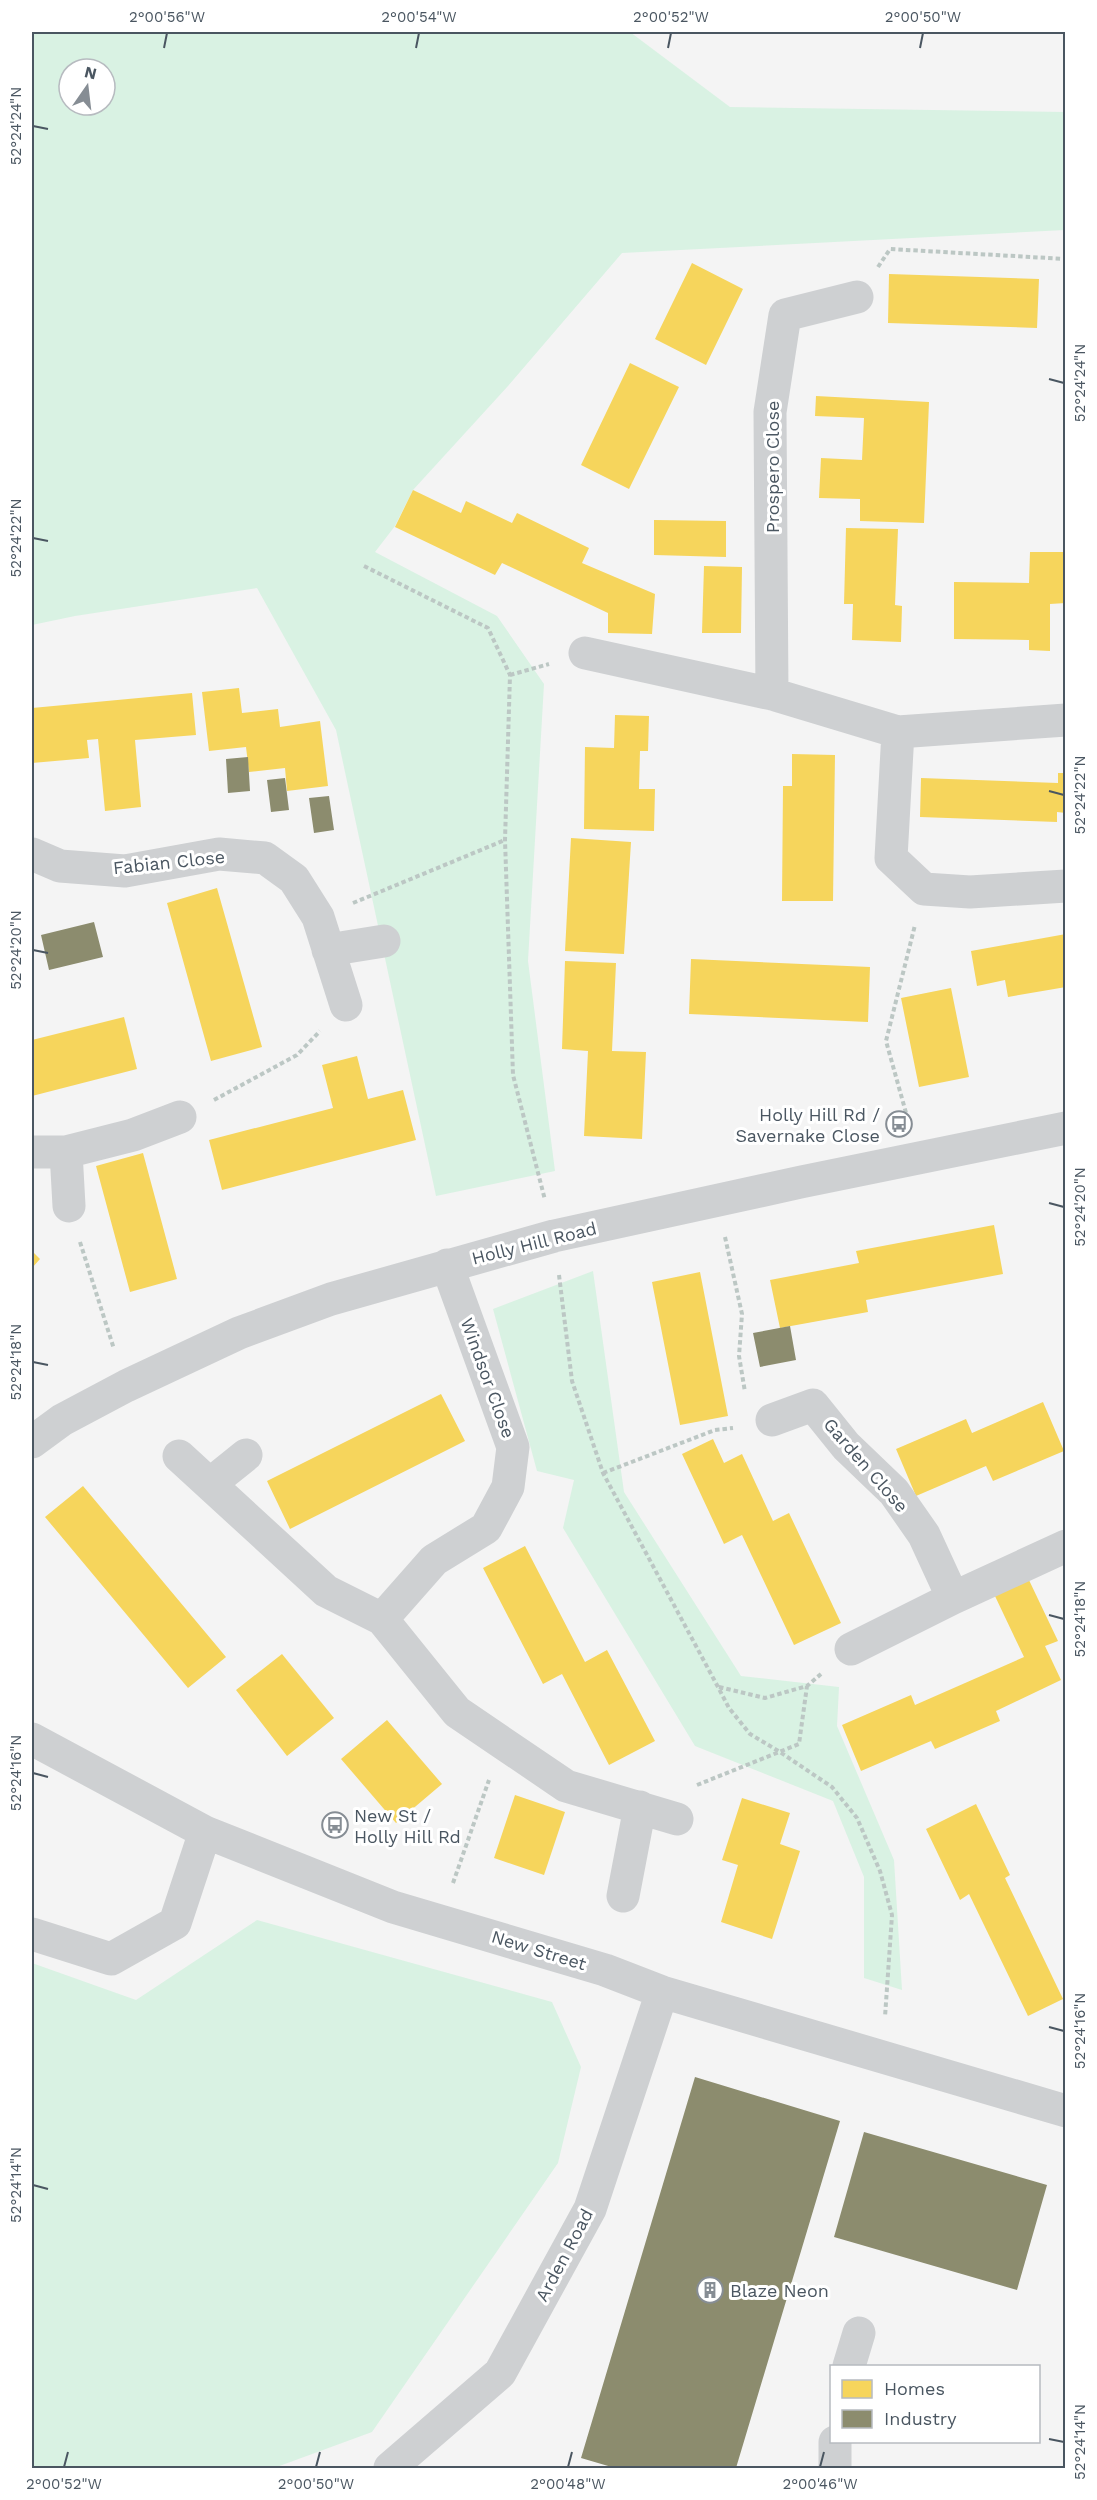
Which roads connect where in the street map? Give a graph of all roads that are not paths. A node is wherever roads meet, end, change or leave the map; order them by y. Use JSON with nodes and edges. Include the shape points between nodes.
{"nodes":[{"id":1,"x":857,"y":297,"type":"road end"},
{"id":2,"x":585,"y":653,"type":"dead end"},
{"id":3,"x":772,"y":694,"type":"junction"},
{"id":4,"x":1065,"y":720,"type":"edge"},
{"id":5,"x":898,"y":732,"type":"junction"},
{"id":6,"x":32,"y":854,"type":"edge"},
{"id":7,"x":1065,"y":886,"type":"edge"},
{"id":8,"x":384,"y":940,"type":"dead end"},
{"id":9,"x":328,"y":950,"type":"junction"},
{"id":10,"x":346,"y":1005,"type":"road end"},
{"id":11,"x":180,"y":1117,"type":"road end"},
{"id":12,"x":1065,"y":1128,"type":"edge"},
{"id":13,"x":32,"y":1152,"type":"edge"},
{"id":14,"x":66,"y":1152,"type":"junction"},
{"id":15,"x":69,"y":1206,"type":"road end"},
{"id":16,"x":447,"y":1264,"type":"junction"},
{"id":17,"x":762,"y":1423,"type":"road end"},
{"id":18,"x":32,"y":1442,"type":"edge"},
{"id":19,"x":246,"y":1455,"type":"dead end"},
{"id":20,"x":179,"y":1456,"type":"dead end"},
{"id":21,"x":210,"y":1484,"type":"junction"},
{"id":22,"x":1065,"y":1546,"type":"edge"},
{"id":23,"x":953,"y":1598,"type":"junction"},
{"id":24,"x":382,"y":1619,"type":"junction"},
{"id":25,"x":851,"y":1649,"type":"road end"},
{"id":26,"x":32,"y":1739,"type":"edge"},
{"id":27,"x":640,"y":1806,"type":"junction"},
{"id":28,"x":677,"y":1819,"type":"road end"},
{"id":29,"x":205,"y":1832,"type":"junction"},
{"id":30,"x":623,"y":1896,"type":"dead end"},
{"id":31,"x":32,"y":1934,"type":"edge"},
{"id":32,"x":662,"y":1992,"type":"junction"},
{"id":33,"x":1065,"y":2112,"type":"edge"},
{"id":34,"x":859,"y":2333,"type":"dead end"},
{"id":35,"x":850,"y":2365,"type":"edge"},
{"id":36,"x":835,"y":2443,"type":"edge"},
{"id":37,"x":390,"y":2469,"type":"edge"},
{"id":38,"x":835,"y":2469,"type":"edge"}],
"edges":[{"from":1,"to":3,"type":"street","name":"Prospero Close","via":[[785,315],[770,412]]},
{"from":2,"to":3,"type":"street"},
{"from":3,"to":5,"type":"street"},
{"from":4,"to":5,"type":"street"},
{"from":5,"to":7,"type":"street","via":[[891,858],[924,889],[970,892]]},
{"from":6,"to":9,"type":"street","name":"Fabian Close","via":[[60,866],[125,871],[219,854],[265,858],[294,879],[318,917]]},
{"from":8,"to":9,"type":"street"},
{"from":9,"to":10,"type":"street","name":"Fabian Close"},
{"from":11,"to":14,"type":"street","via":[[133,1135]]},
{"from":12,"to":16,"type":"street","name":"Holly Hill Road","via":[[554,1236]]},
{"from":13,"to":14,"type":"street"},
{"from":14,"to":15,"type":"street"},
{"from":16,"to":18,"type":"street","name":"Holly Hill Road","via":[[331,1299],[239,1333],[126,1386],[62,1420]]},
{"from":16,"to":24,"type":"street","name":"Windsor Close","via":[[513,1447],[508,1487],[486,1528],[434,1560]]},
{"from":17,"to":23,"type":"street","name":"Garden Close","via":[[813,1405],[846,1446],[894,1492],[924,1535]]},
{"from":19,"to":21,"type":"street"},
{"from":20,"to":21,"type":"street"},
{"from":21,"to":24,"type":"street","via":[[326,1591]]},
{"from":22,"to":23,"type":"street"},
{"from":23,"to":25,"type":"street"},
{"from":24,"to":27,"type":"street","via":[[457,1712],[566,1786]]},
{"from":26,"to":29,"type":"street","name":"New Street"},
{"from":27,"to":28,"type":"street"},
{"from":27,"to":30,"type":"street"},
{"from":29,"to":31,"type":"street","via":[[175,1923],[111,1959]]},
{"from":29,"to":32,"type":"street","name":"New Street","via":[[393,1906],[605,1970]]},
{"from":32,"to":33,"type":"street","name":"New Street"},
{"from":32,"to":37,"type":"street","name":"Arden Road","via":[[590,2209],[500,2373]]},
{"from":34,"to":35,"type":"street"},
{"from":36,"to":38,"type":"street"}]}
